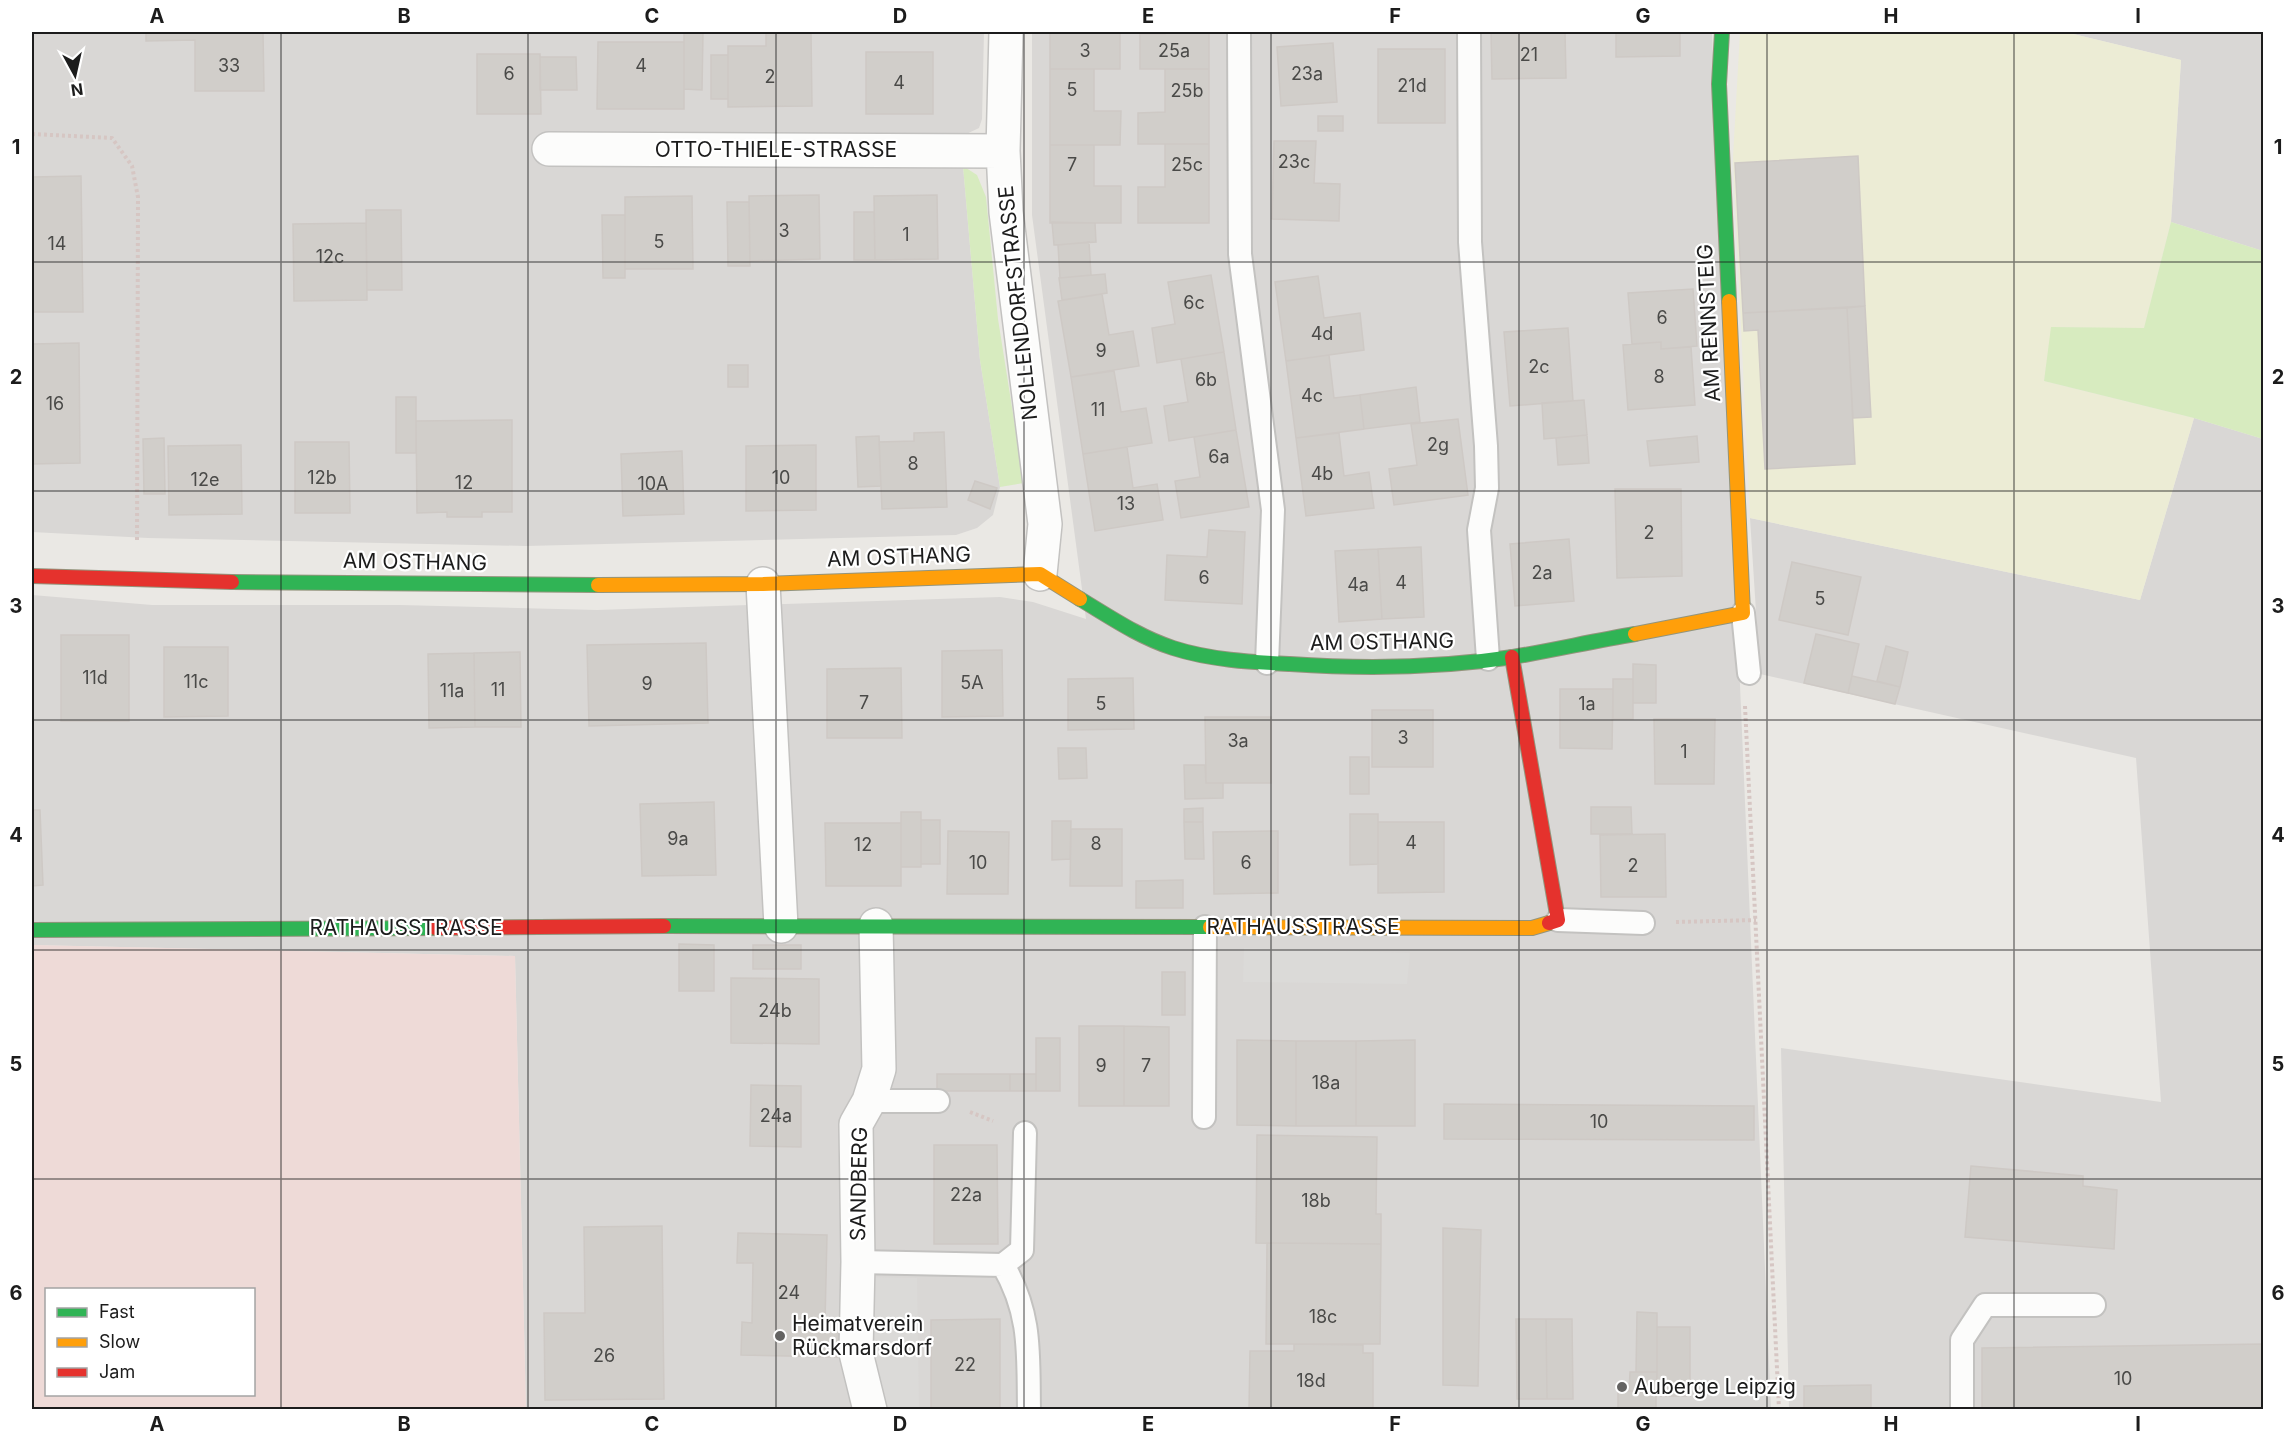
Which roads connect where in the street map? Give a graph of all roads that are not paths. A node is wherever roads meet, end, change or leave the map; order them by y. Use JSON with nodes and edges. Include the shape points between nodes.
{"nodes":[{"id":1,"x":1006,"y":32,"type":"edge"},
{"id":2,"x":1239,"y":32,"type":"edge"},
{"id":3,"x":1469,"y":32,"type":"edge"},
{"id":4,"x":1722,"y":32,"type":"edge"},
{"id":5,"x":549,"y":149,"type":"dead end"},
{"id":6,"x":1003,"y":152,"type":"junction"},
{"id":7,"x":1040,"y":574,"type":"junction"},
{"id":8,"x":32,"y":576,"type":"edge"},
{"id":9,"x":763,"y":584,"type":"junction"},
{"id":10,"x":1743,"y":613,"type":"junction"},
{"id":11,"x":1512,"y":657,"type":"junction"},
{"id":12,"x":1488,"y":659,"type":"junction"},
{"id":13,"x":1267,"y":663,"type":"junction"},
{"id":14,"x":1749,"y":673,"type":"road end"},
{"id":15,"x":1558,"y":920,"type":"junction"},
{"id":16,"x":1643,"y":923,"type":"road end"},
{"id":17,"x":876,"y":925,"type":"junction"},
{"id":18,"x":781,"y":926,"type":"junction"},
{"id":19,"x":1205,"y":927,"type":"junction"},
{"id":20,"x":32,"y":930,"type":"edge"},
{"id":21,"x":869,"y":1101,"type":"junction"},
{"id":22,"x":938,"y":1101,"type":"road end"},
{"id":23,"x":1204,"y":1117,"type":"dead end"},
{"id":24,"x":1025,"y":1133,"type":"road end"},
{"id":25,"x":858,"y":1262,"type":"junction"},
{"id":26,"x":1004,"y":1264,"type":"junction"},
{"id":27,"x":2094,"y":1305,"type":"dead end"},
{"id":28,"x":870,"y":1410,"type":"edge"},
{"id":29,"x":1029,"y":1410,"type":"edge"},
{"id":30,"x":1962,"y":1410,"type":"edge"}],
"edges":[{"from":1,"to":6,"type":"street","name":"NOLLENDORFSTRASSE"},
{"from":2,"to":13,"type":"lane","via":[[1240,254],[1273,510]]},
{"from":3,"to":12,"type":"lane","via":[[1470,242],[1486,446],[1487,488],[1479,531]]},
{"from":4,"to":10,"type":"street","name":"AM RENNSTEIG","via":[[1719,84]]},
{"from":5,"to":6,"type":"street","name":"OTTO-THIELE-STRASSE"},
{"from":6,"to":7,"type":"street","name":"NOLLENDORFSTRASSE","via":[[1006,212],[1045,524]]},
{"from":7,"to":9,"type":"street","name":"AM OSTHANG"},
{"from":7,"to":13,"type":"street","name":"AM OSTHANG","via":[[1137,634],[1183,651]]},
{"from":8,"to":9,"type":"street","name":"AM OSTHANG","via":[[137,581]]},
{"from":9,"to":18,"type":"street"},
{"from":10,"to":11,"type":"street","name":"AM OSTHANG"},
{"from":10,"to":14,"type":"lane"},
{"from":11,"to":12,"type":"street","name":"AM OSTHANG"},
{"from":11,"to":15,"type":"street"},
{"from":12,"to":13,"type":"street","name":"AM OSTHANG","via":[[1423,666]]},
{"from":15,"to":16,"type":"lane"},
{"from":15,"to":19,"type":"street","name":"RATHAUSSTRASSE","via":[[1532,928]]},
{"from":17,"to":18,"type":"street","name":"RATHAUSSTRASSE"},
{"from":17,"to":19,"type":"street","name":"RATHAUSSTRASSE"},
{"from":17,"to":21,"type":"street","name":"SANDBERG","via":[[879,1069]]},
{"from":18,"to":20,"type":"street","name":"RATHAUSSTRASSE"},
{"from":19,"to":23,"type":"lane"},
{"from":21,"to":22,"type":"lane"},
{"from":21,"to":25,"type":"street","name":"SANDBERG","via":[[856,1124]]},
{"from":24,"to":26,"type":"lane","via":[[1022,1250]]},
{"from":25,"to":26,"type":"lane"},
{"from":25,"to":28,"type":"street","name":"SANDBERG","via":[[856,1353]]},
{"from":26,"to":29,"type":"lane","via":[[1014,1282],[1027,1325]]},
{"from":27,"to":30,"type":"lane","via":[[1985,1305],[1962,1340]]}]}
